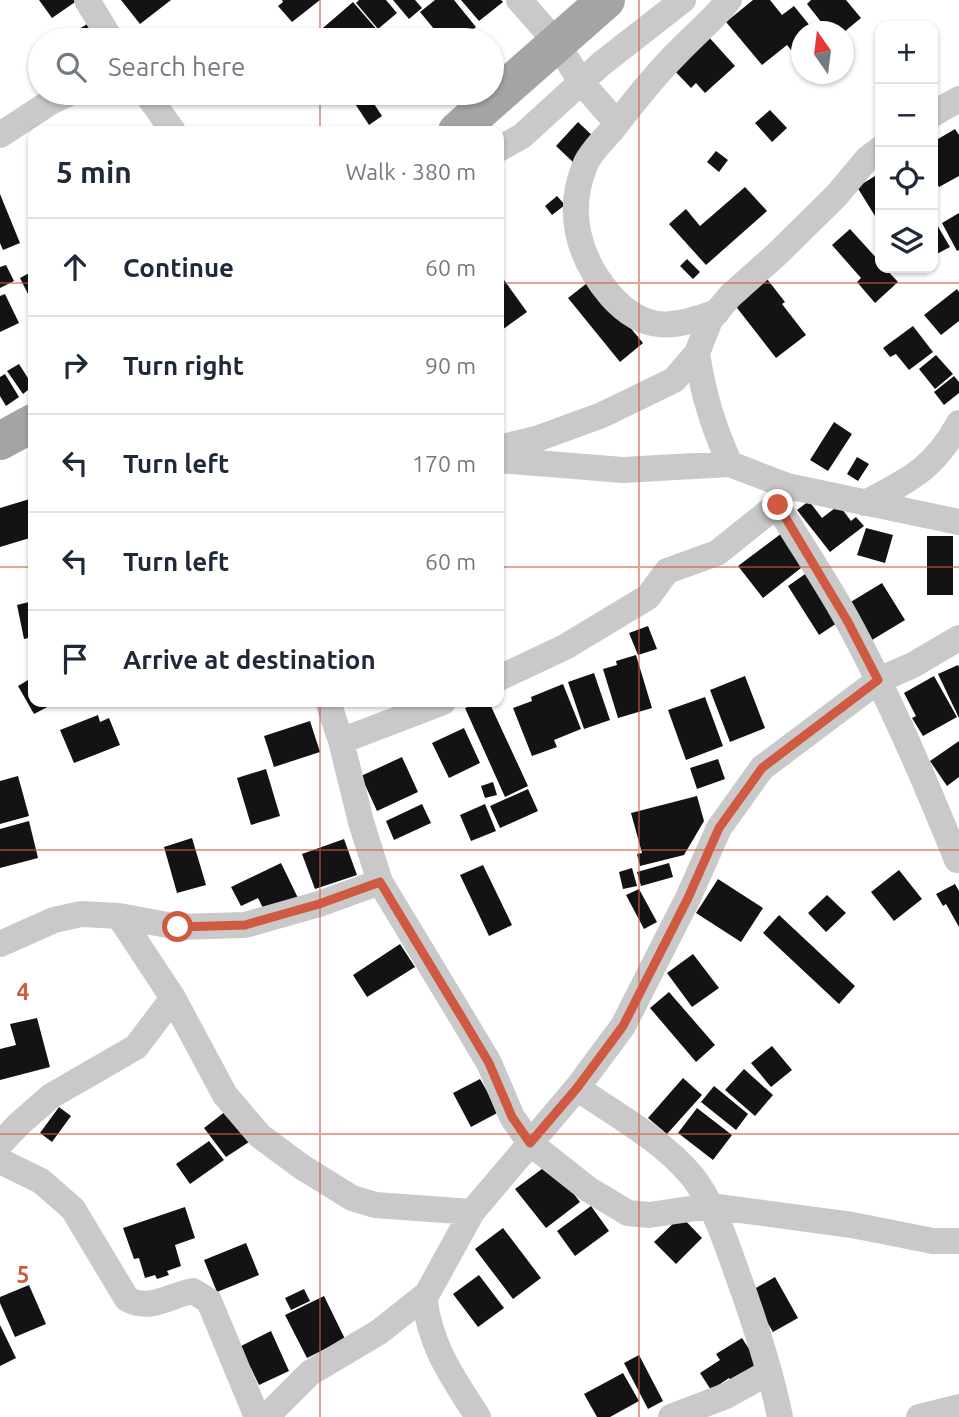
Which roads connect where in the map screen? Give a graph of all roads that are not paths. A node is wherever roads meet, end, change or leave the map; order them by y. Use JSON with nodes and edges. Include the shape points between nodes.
{"nodes":[{"id":1,"x":88,"y":0,"type":"edge"},
{"id":2,"x":519,"y":0,"type":"edge"},
{"id":3,"x":606,"y":0,"type":"edge"},
{"id":4,"x":683,"y":0,"type":"edge"},
{"id":5,"x":729,"y":0,"type":"edge"},
{"id":6,"x":104,"y":28,"type":"edge"},
{"id":7,"x":557,"y":43,"type":"junction"},
{"id":8,"x":581,"y":82,"type":"junction"},
{"id":9,"x":504,"y":90,"type":"edge"},
{"id":10,"x":959,"y":99,"type":"edge"},
{"id":11,"x":50,"y":105,"type":"edge"},
{"id":12,"x":155,"y":105,"type":"edge"},
{"id":13,"x":487,"y":105,"type":"edge"},
{"id":14,"x":938,"y":111,"type":"edge"},
{"id":15,"x":617,"y":123,"type":"junction"},
{"id":16,"x":169,"y":126,"type":"edge"},
{"id":17,"x":463,"y":126,"type":"edge"},
{"id":18,"x":0,"y":135,"type":"edge"},
{"id":19,"x":504,"y":146,"type":"edge"},
{"id":20,"x":875,"y":153,"type":"edge"},
{"id":21,"x":717,"y":312,"type":"junction"},
{"id":22,"x":697,"y":353,"type":"junction"},
{"id":23,"x":959,"y":423,"type":"edge"},
{"id":24,"x":28,"y":426,"type":"edge"},
{"id":25,"x":0,"y":441,"type":"edge"},
{"id":26,"x":504,"y":447,"type":"edge"},
{"id":27,"x":504,"y":460,"type":"edge"},
{"id":28,"x":730,"y":464,"type":"junction"},
{"id":29,"x":782,"y":495,"type":"junction"},
{"id":30,"x":865,"y":503,"type":"junction"},
{"id":31,"x":959,"y":522,"type":"edge"},
{"id":32,"x":959,"y":638,"type":"edge"},
{"id":33,"x":504,"y":676,"type":"edge"},
{"id":34,"x":878,"y":680,"type":"junction"},
{"id":35,"x":330,"y":707,"type":"edge"},
{"id":36,"x":430,"y":707,"type":"edge"},
{"id":37,"x":341,"y":741,"type":"junction"},
{"id":38,"x":957,"y":860,"type":"dead end"},
{"id":39,"x":380,"y":882,"type":"junction"},
{"id":40,"x":119,"y":916,"type":"junction"},
{"id":41,"x":0,"y":944,"type":"edge"},
{"id":42,"x":173,"y":998,"type":"junction"},
{"id":43,"x":577,"y":1088,"type":"junction"},
{"id":44,"x":530,"y":1143,"type":"junction"},
{"id":45,"x":0,"y":1144,"type":"edge"},
{"id":46,"x":0,"y":1161,"type":"edge"},
{"id":47,"x":710,"y":1206,"type":"junction"},
{"id":48,"x":472,"y":1212,"type":"junction"},
{"id":49,"x":959,"y":1241,"type":"edge"},
{"id":50,"x":424,"y":1297,"type":"junction"},
{"id":51,"x":769,"y":1372,"type":"junction"},
{"id":52,"x":959,"y":1407,"type":"edge"},
{"id":53,"x":678,"y":1416,"type":"edge"},
{"id":54,"x":257,"y":1417,"type":"edge"},
{"id":55,"x":266,"y":1417,"type":"edge"},
{"id":56,"x":478,"y":1417,"type":"edge"},
{"id":57,"x":780,"y":1417,"type":"edge"},
{"id":58,"x":919,"y":1417,"type":"edge"}],
"edges":[{"from":1,"to":6,"type":"street"},
{"from":2,"to":7,"type":"street"},
{"from":3,"to":7,"type":"main road"},
{"from":4,"to":8,"type":"street"},
{"from":5,"to":15,"type":"street"},
{"from":7,"to":8,"type":"street"},
{"from":7,"to":9,"type":"main road"},
{"from":8,"to":15,"type":"street"},
{"from":8,"to":19,"type":"street","via":[[522,136]]},
{"from":10,"to":14,"type":"street"},
{"from":11,"to":18,"type":"street"},
{"from":12,"to":16,"type":"street"},
{"from":13,"to":17,"type":"main road"},
{"from":15,"to":21,"type":"street","via":[[586,162],[577,192],[576,230],[586,256],[623,309],[646,322],[667,326]]},
{"from":20,"to":21,"type":"street"},
{"from":21,"to":22,"type":"street"},
{"from":22,"to":26,"type":"street","via":[[674,380],[654,392],[552,434]]},
{"from":22,"to":28,"type":"street","via":[[703,393]]},
{"from":23,"to":30,"type":"street","via":[[926,468]]},
{"from":24,"to":25,"type":"main road"},
{"from":27,"to":28,"type":"street","via":[[623,470]]},
{"from":28,"to":29,"type":"street"},
{"from":29,"to":30,"type":"street"},
{"from":29,"to":33,"type":"street","via":[[717,554],[667,571],[648,597],[565,647]]},
{"from":29,"to":34,"type":"street"},
{"from":30,"to":31,"type":"street"},
{"from":32,"to":34,"type":"street"},
{"from":34,"to":38,"type":"street"},
{"from":34,"to":43,"type":"street","via":[[762,768],[719,828],[623,1026]]},
{"from":35,"to":37,"type":"street"},
{"from":36,"to":37,"type":"street"},
{"from":37,"to":39,"type":"street"},
{"from":39,"to":40,"type":"street","via":[[245,925],[178,927]]},
{"from":39,"to":44,"type":"street","via":[[489,1063],[512,1117]]},
{"from":40,"to":41,"type":"street","via":[[81,914],[54,920]]},
{"from":40,"to":42,"type":"street"},
{"from":42,"to":45,"type":"street","via":[[136,1048],[51,1097]]},
{"from":42,"to":48,"type":"street","via":[[225,1095],[260,1136],[302,1167],[352,1198],[375,1205]]},
{"from":43,"to":44,"type":"street"},
{"from":43,"to":47,"type":"street","via":[[667,1150],[693,1178]]},
{"from":44,"to":47,"type":"street","via":[[588,1189],[628,1213],[649,1215]]},
{"from":44,"to":48,"type":"street"},
{"from":46,"to":54,"type":"street","via":[[41,1181],[73,1209],[127,1299],[137,1305],[154,1304],[193,1291],[209,1301]]},
{"from":47,"to":49,"type":"street","via":[[933,1241]]},
{"from":47,"to":51,"type":"street"},
{"from":48,"to":50,"type":"street"},
{"from":50,"to":55,"type":"street","via":[[379,1332],[310,1373]]},
{"from":50,"to":56,"type":"street","via":[[439,1354]]},
{"from":51,"to":53,"type":"street"},
{"from":51,"to":57,"type":"street"},
{"from":52,"to":58,"type":"street"}]}
